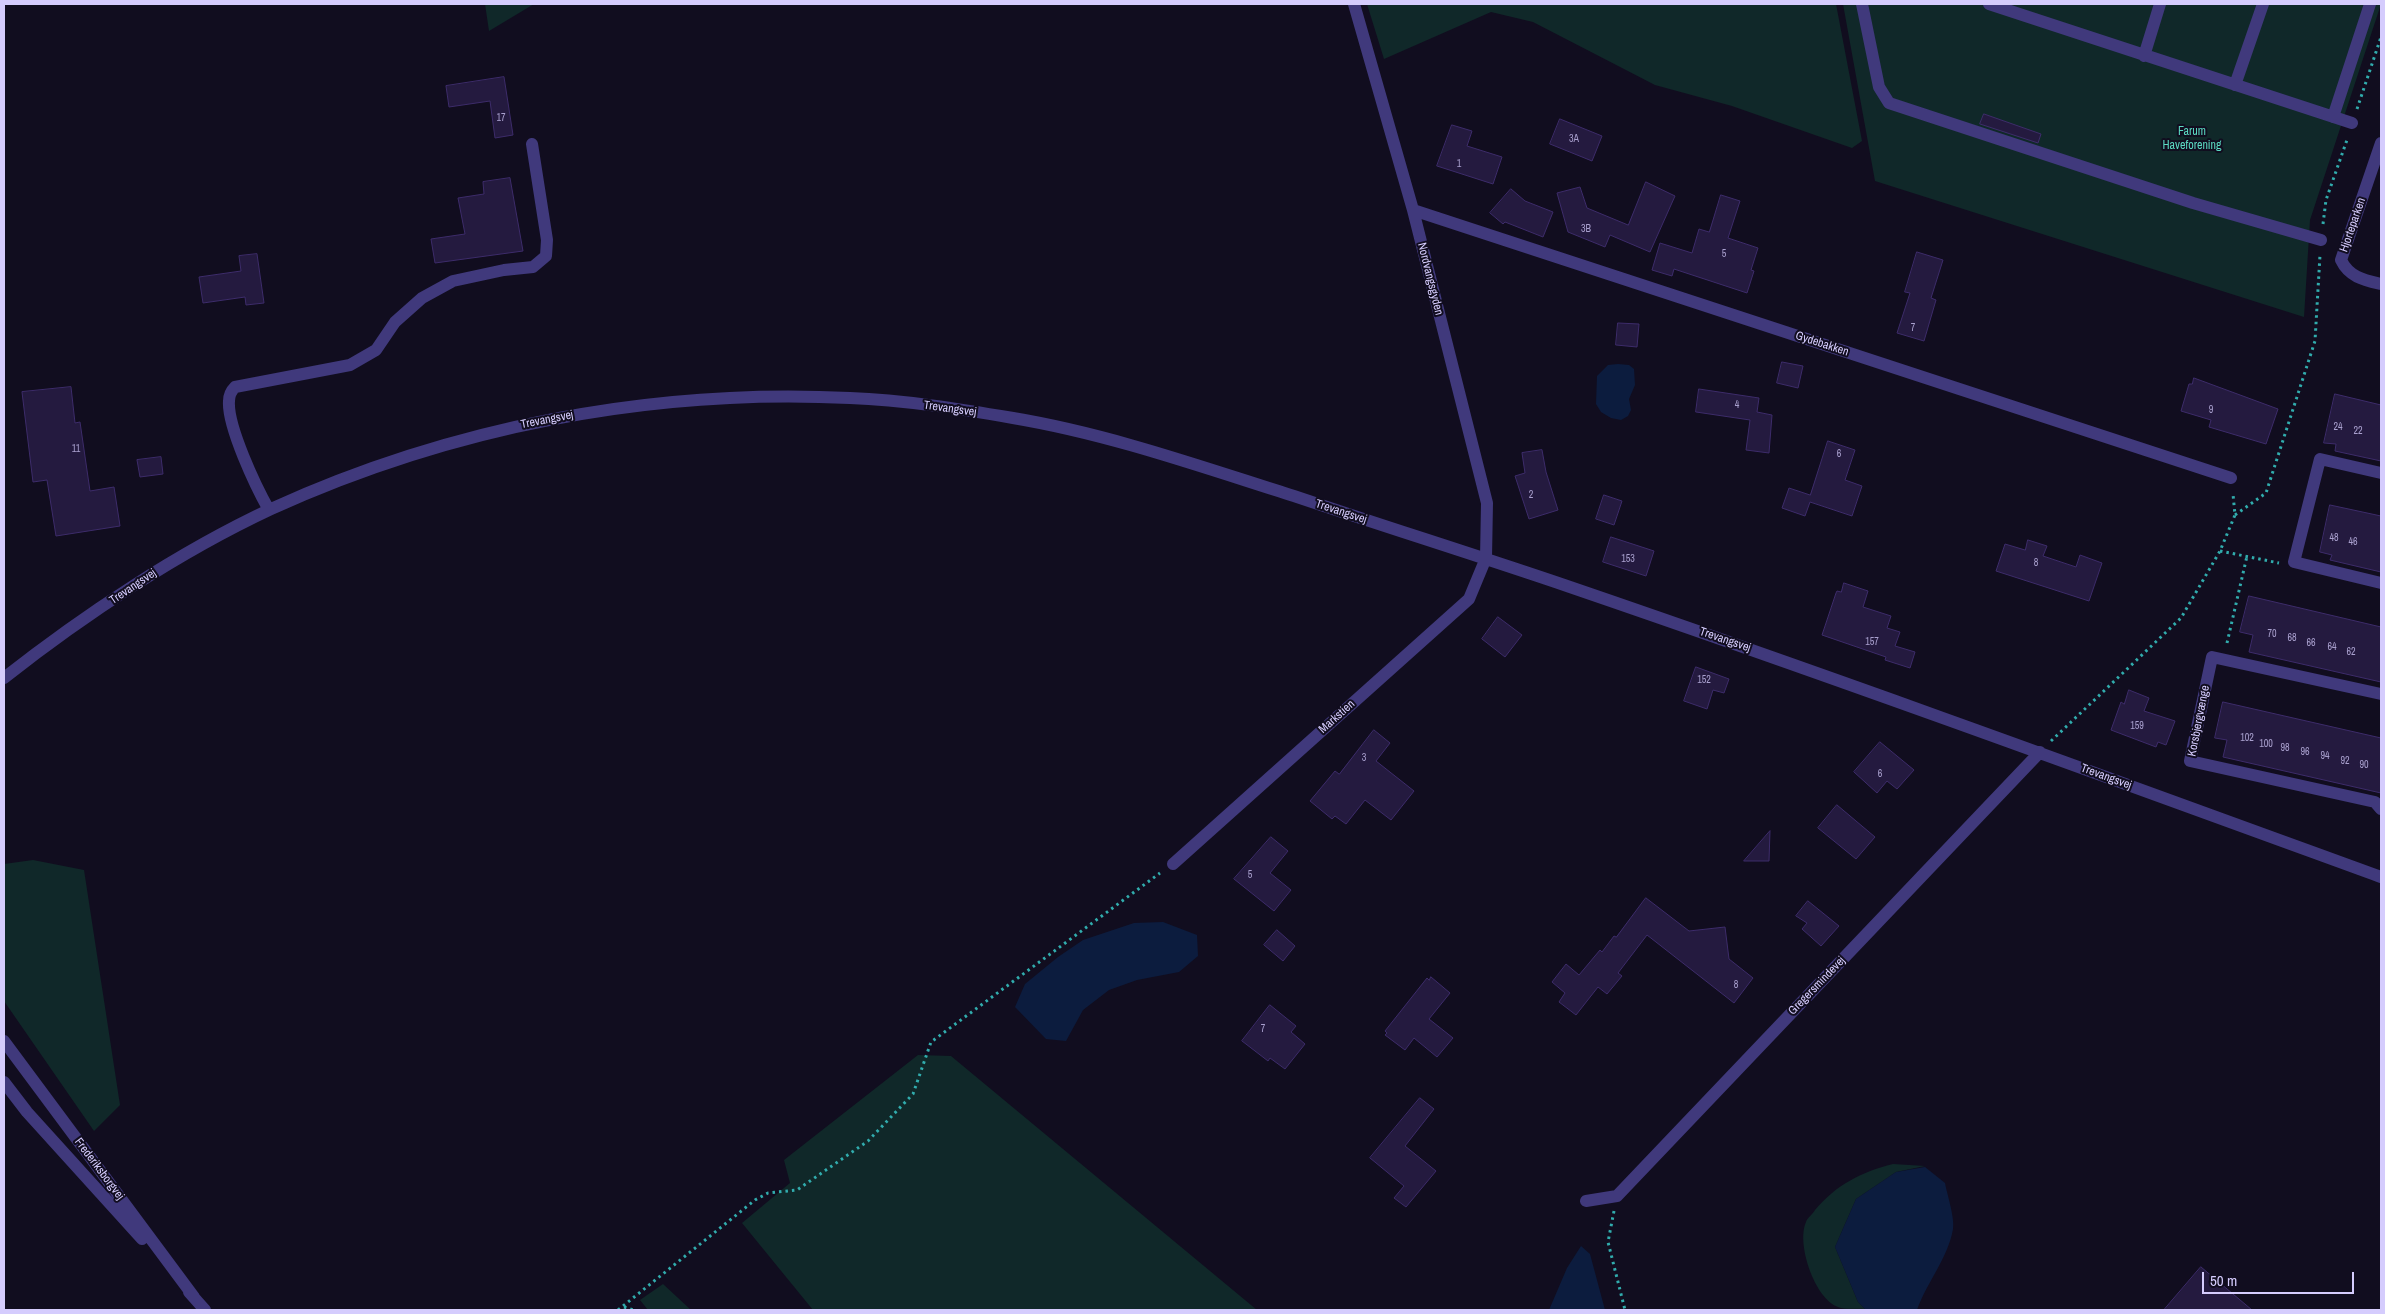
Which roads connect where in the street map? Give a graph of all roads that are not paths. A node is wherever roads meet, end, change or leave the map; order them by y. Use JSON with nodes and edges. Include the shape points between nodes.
{"nodes":[{"id":1,"x":1354,"y":4,"type":"edge"},
{"id":2,"x":1862,"y":4,"type":"edge"},
{"id":3,"x":1989,"y":4,"type":"edge"},
{"id":4,"x":2160,"y":4,"type":"edge"},
{"id":5,"x":2264,"y":4,"type":"edge"},
{"id":6,"x":2370,"y":4,"type":"edge"},
{"id":7,"x":2144,"y":56,"type":"junction"},
{"id":8,"x":2235,"y":85,"type":"junction"},
{"id":9,"x":2333,"y":117,"type":"junction"},
{"id":10,"x":2352,"y":123,"type":"road end"},
{"id":11,"x":2381,"y":143,"type":"edge"},
{"id":12,"x":532,"y":144,"type":"dead end"},
{"id":13,"x":1413,"y":210,"type":"junction"},
{"id":14,"x":2321,"y":240,"type":"road end"},
{"id":15,"x":2381,"y":284,"type":"edge"},
{"id":16,"x":2381,"y":473,"type":"edge"},
{"id":17,"x":2231,"y":478,"type":"road end"},
{"id":18,"x":270,"y":510,"type":"junction"},
{"id":19,"x":1486,"y":558,"type":"junction"},
{"id":20,"x":2381,"y":583,"type":"edge"},
{"id":21,"x":4,"y":678,"type":"edge"},
{"id":22,"x":2381,"y":694,"type":"edge"},
{"id":23,"x":2040,"y":752,"type":"junction"},
{"id":24,"x":2381,"y":808,"type":"edge"},
{"id":25,"x":1173,"y":864,"type":"road end"},
{"id":26,"x":2381,"y":877,"type":"edge"},
{"id":27,"x":4,"y":1041,"type":"edge"},
{"id":28,"x":4,"y":1082,"type":"edge"},
{"id":29,"x":1586,"y":1201,"type":"dead end"},
{"id":30,"x":194,"y":1297,"type":"junction"},
{"id":31,"x":205,"y":1310,"type":"edge"}],
"edges":[{"from":1,"to":13,"type":"street","name":"Nordvangsgyden"},
{"from":2,"to":14,"type":"street","via":[[1879,88],[1889,103]]},
{"from":3,"to":7,"type":"street"},
{"from":4,"to":7,"type":"street"},
{"from":5,"to":8,"type":"street"},
{"from":6,"to":9,"type":"street"},
{"from":7,"to":8,"type":"street"},
{"from":8,"to":9,"type":"street"},
{"from":9,"to":10,"type":"street"},
{"from":11,"to":15,"type":"street","name":"Hjorteparken","via":[[2342,260],[2344,268],[2351,274]]},
{"from":12,"to":18,"type":"street","via":[[547,240],[546,256],[533,267],[453,281],[422,298],[395,322],[376,350],[350,364],[235,387],[230,392],[228,401],[232,422],[250,470]]},
{"from":13,"to":17,"type":"street","name":"Gydebakken"},
{"from":13,"to":19,"type":"street","name":"Nordvangsgyden","via":[[1487,504]]},
{"from":16,"to":20,"type":"street","via":[[2320,459],[2294,562]]},
{"from":18,"to":19,"type":"street","name":"Trevangsvej","via":[[341,480],[433,448],[542,419],[642,405],[737,398],[851,398],[1017,419],[1103,438]]},
{"from":18,"to":21,"type":"street","name":"Trevangsvej","via":[[146,577]]},
{"from":19,"to":23,"type":"street","name":"Trevangsvej"},
{"from":19,"to":25,"type":"street","name":"Markstien","via":[[1469,599]]},
{"from":22,"to":24,"type":"street","name":"Korsbjergvænge","via":[[2212,657],[2190,761],[2376,802]]},
{"from":23,"to":26,"type":"street","name":"Trevangsvej"},
{"from":23,"to":29,"type":"street","name":"Gregersmindevej","via":[[1617,1196]]},
{"from":27,"to":30,"type":"street","name":"Frederiksborgvej"},
{"from":28,"to":30,"type":"street","name":"Frederiksborgvej"},
{"from":30,"to":31,"type":"street","name":"Frederiksborgvej"}]}
